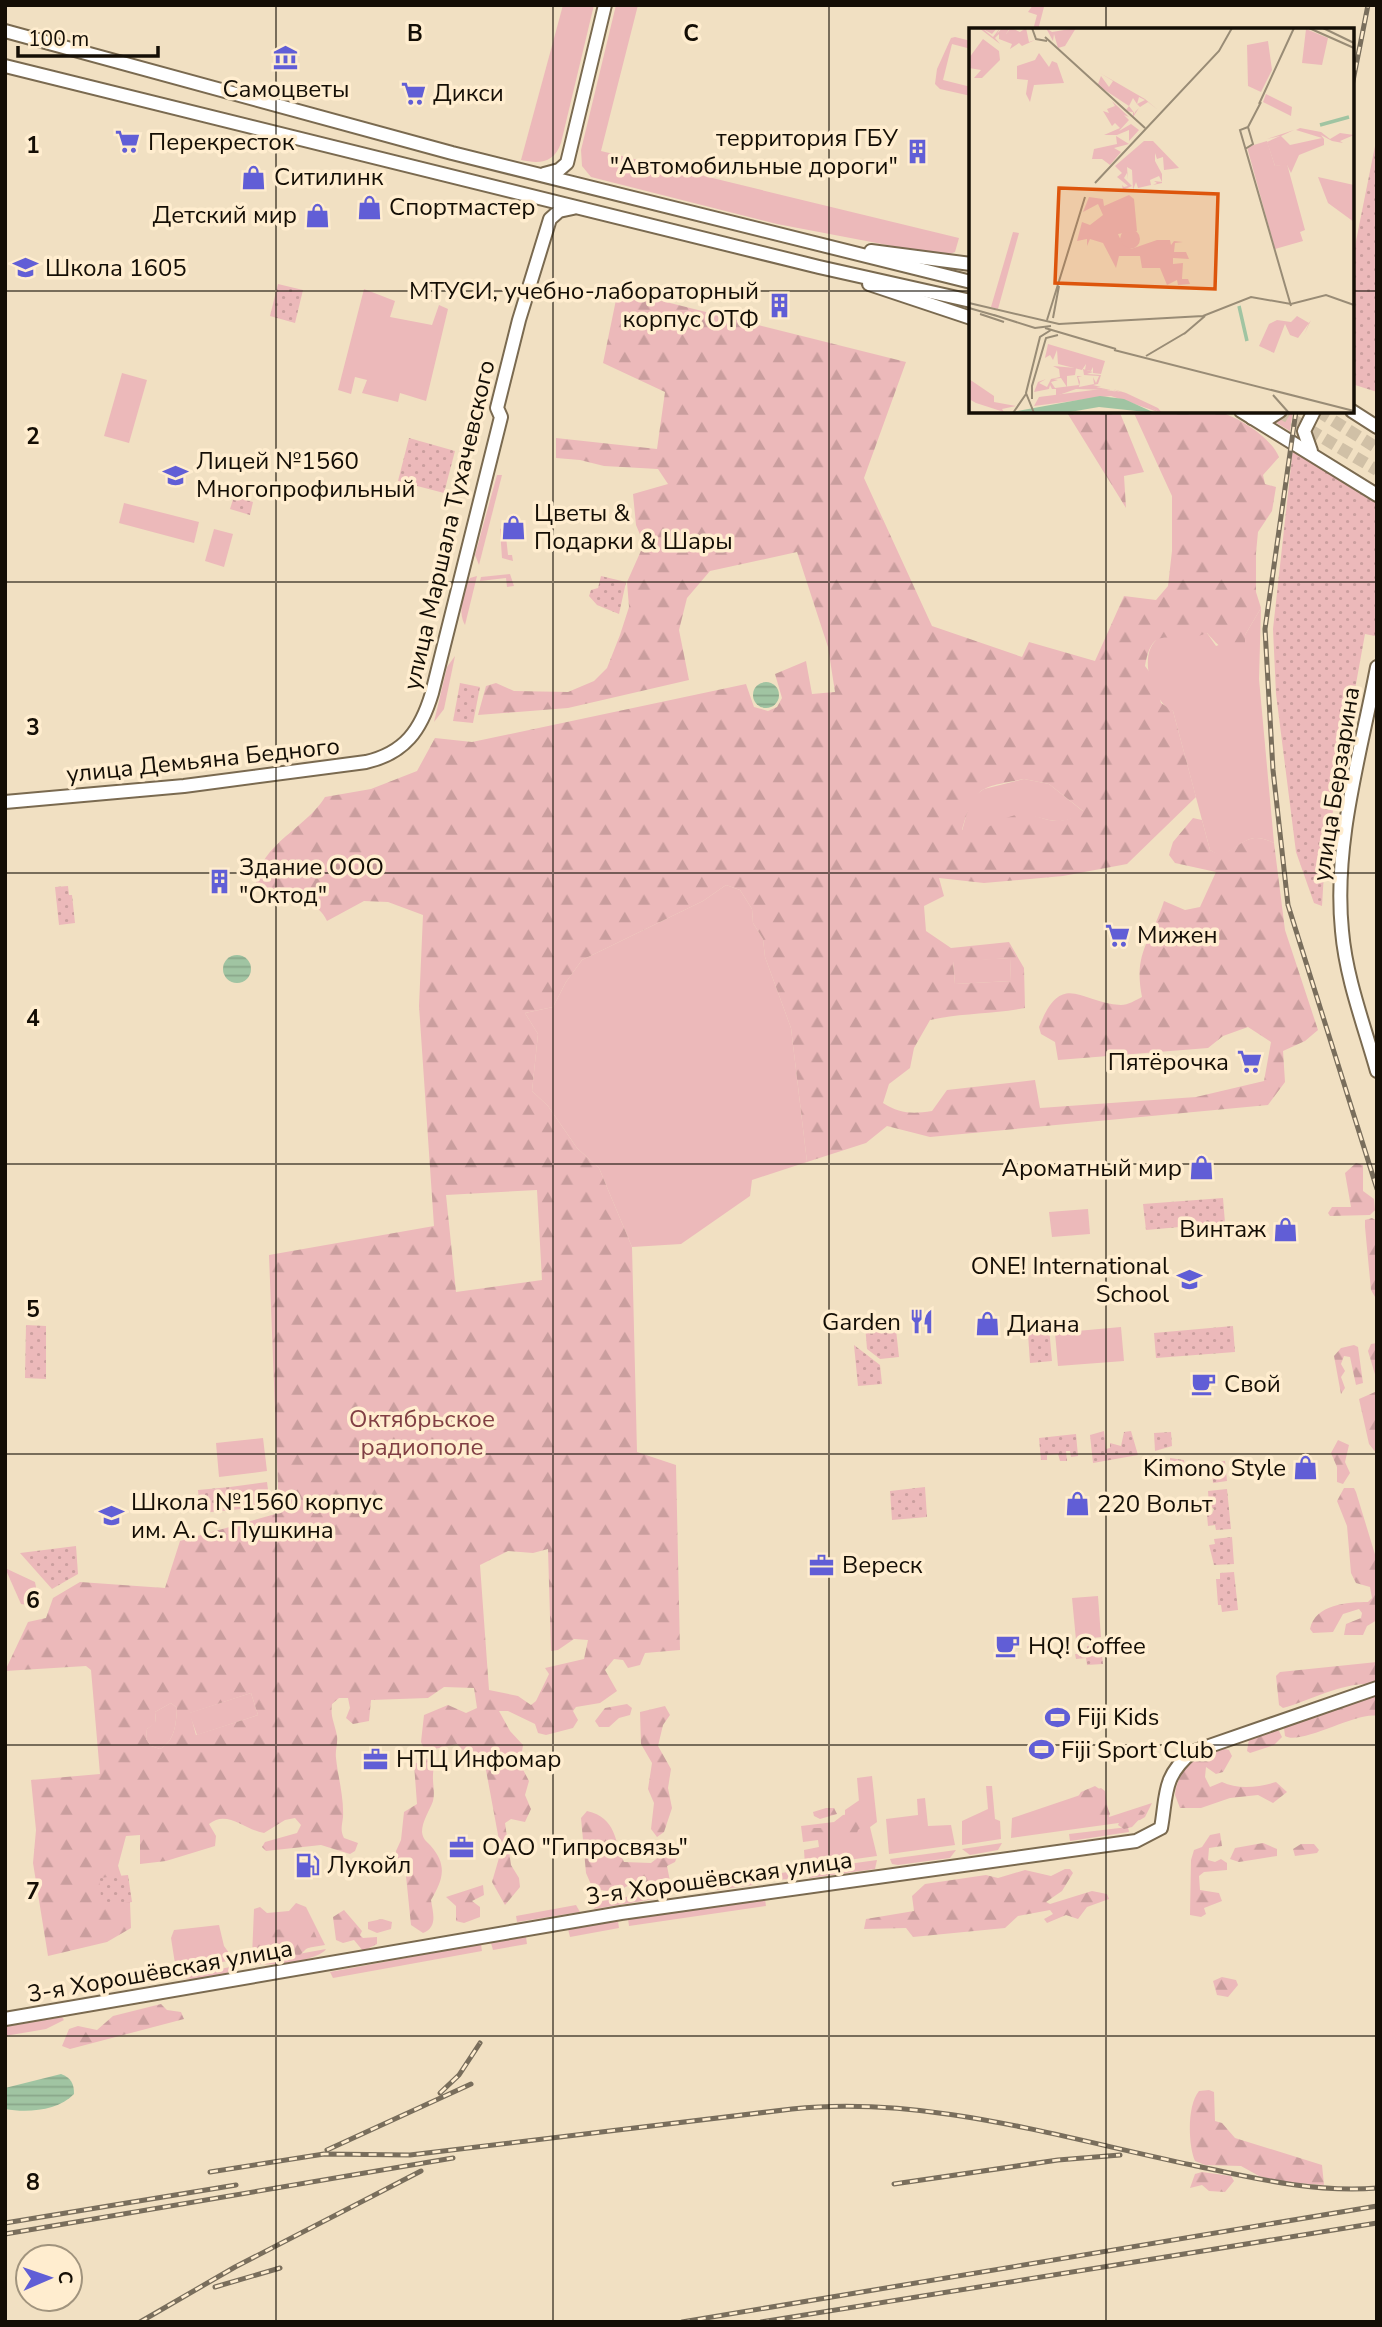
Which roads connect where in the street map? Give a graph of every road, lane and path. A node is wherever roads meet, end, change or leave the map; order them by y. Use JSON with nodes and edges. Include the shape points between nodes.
{"nodes":[{"id":1,"x":605,"y":5,"type":"edge"},
{"id":2,"x":5,"y":31,"type":"edge"},
{"id":3,"x":5,"y":66,"type":"edge"},
{"id":4,"x":567,"y":163,"type":"junction"},
{"id":5,"x":541,"y":175,"type":"junction"},
{"id":6,"x":585,"y":186,"type":"junction"},
{"id":7,"x":535,"y":197,"type":"junction"},
{"id":8,"x":581,"y":208,"type":"junction"},
{"id":9,"x":550,"y":219,"type":"junction"},
{"id":10,"x":840,"y":249,"type":"junction"},
{"id":11,"x":969,"y":264,"type":"edge"},
{"id":12,"x":836,"y":271,"type":"junction"},
{"id":13,"x":969,"y":281,"type":"edge"},
{"id":14,"x":969,"y":301,"type":"edge"},
{"id":15,"x":969,"y":317,"type":"edge"},
{"id":16,"x":1354,"y":412,"type":"edge"},
{"id":17,"x":1277,"y":413,"type":"edge"},
{"id":18,"x":1313,"y":413,"type":"edge"},
{"id":19,"x":1246,"y":414,"type":"edge"},
{"id":20,"x":1377,"y":427,"type":"edge"},
{"id":21,"x":1317,"y":458,"type":"junction"},
{"id":22,"x":1377,"y":495,"type":"edge"},
{"id":23,"x":1377,"y":667,"type":"edge"},
{"id":24,"x":402,"y":747,"type":"joint"},
{"id":25,"x":5,"y":802,"type":"edge"},
{"id":26,"x":1377,"y":1071,"type":"edge"},
{"id":27,"x":1377,"y":1688,"type":"edge"},
{"id":28,"x":5,"y":2019,"type":"edge"}],
"edges":[{"from":1,"to":4,"type":"street"},
{"from":2,"to":5,"type":"street"},
{"from":3,"to":7,"type":"street"},
{"from":4,"to":5,"type":"street"},
{"from":4,"to":6,"type":"street","via":[[571,174]]},
{"from":5,"to":6,"type":"street"},
{"from":6,"to":10,"type":"street"},
{"from":7,"to":8,"type":"street"},
{"from":7,"to":9,"type":"street","via":[[547,208]]},
{"from":8,"to":9,"type":"street","via":[[563,209]]},
{"from":8,"to":12,"type":"street"},
{"from":9,"to":24,"type":"street","name":"улица Маршала Тухачевского","via":[[497,408],[501,417],[432,693],[421,725]]},
{"from":10,"to":11,"type":"street"},
{"from":10,"to":13,"type":"street"},
{"from":12,"to":14,"type":"street"},
{"from":12,"to":15,"type":"street"},
{"from":16,"to":20,"type":"street"},
{"from":17,"to":19,"type":"street","via":[[1269,418]]},
{"from":18,"to":21,"type":"street","via":[[1304,436]]},
{"from":19,"to":21,"type":"street"},
{"from":21,"to":22,"type":"street"},
{"from":23,"to":26,"type":"street","name":"улица Берзарина","via":[[1346,831],[1340,902],[1347,965]]},
{"from":24,"to":25,"type":"street","name":"улица Демьяна Бедного","via":[[373,761],[297,772]]},
{"from":27,"to":28,"type":"street","name":"3-я Хорошёвская улица","via":[[1192,1752],[1165,1787],[1161,1828],[1136,1841],[621,1913]]}]}
